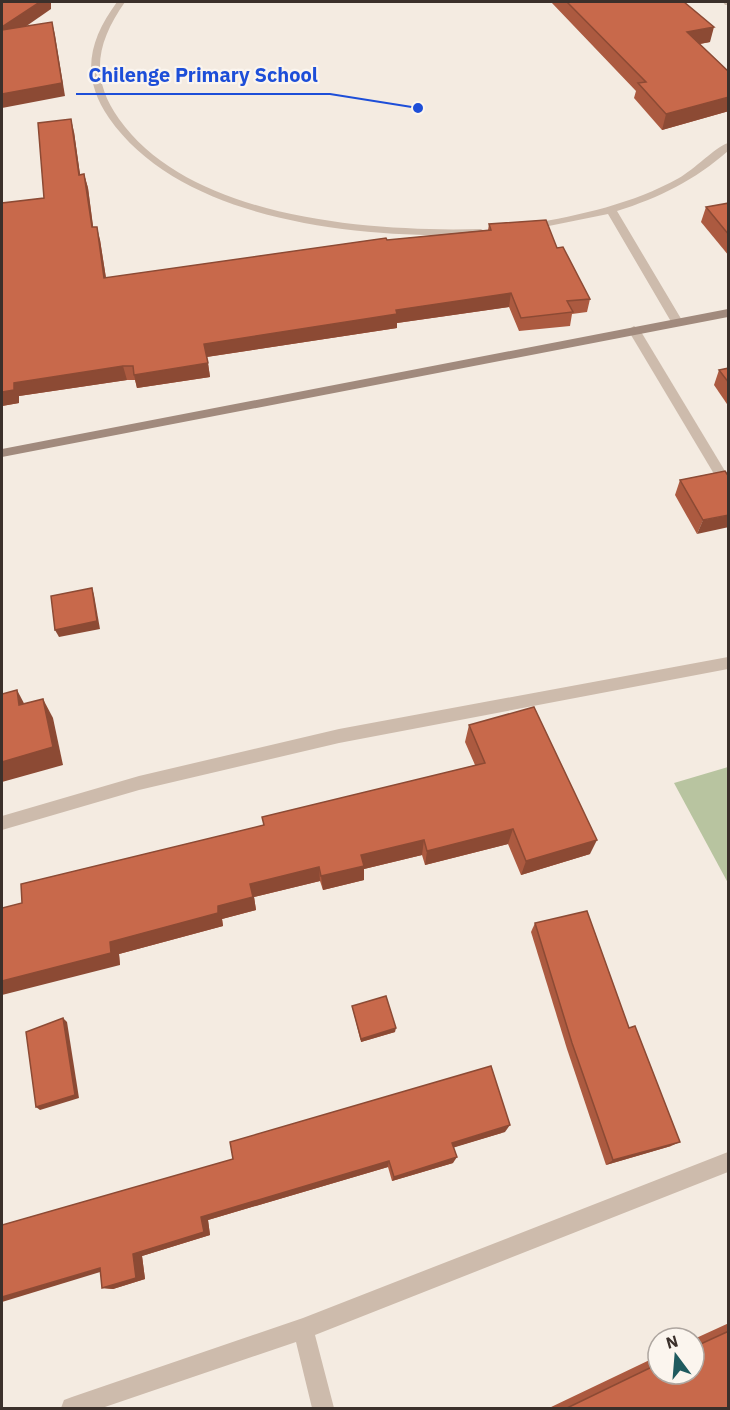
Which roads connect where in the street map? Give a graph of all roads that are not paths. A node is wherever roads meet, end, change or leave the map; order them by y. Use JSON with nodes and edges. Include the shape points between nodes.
{"nodes":[{"id":1,"x":121,"y":2,"type":"edge"},
{"id":2,"x":729,"y":146,"type":"edge"},
{"id":3,"x":611,"y":210,"type":"junction"},
{"id":4,"x":521,"y":228,"type":"edge"},
{"id":5,"x":497,"y":231,"type":"edge"},
{"id":6,"x":729,"y":313,"type":"edge"},
{"id":7,"x":677,"y":322,"type":"junction"},
{"id":8,"x":634,"y":330,"type":"junction"},
{"id":9,"x":2,"y":453,"type":"edge"},
{"id":10,"x":729,"y":486,"type":"edge"},
{"id":11,"x":729,"y":663,"type":"edge"},
{"id":12,"x":2,"y":823,"type":"edge"},
{"id":13,"x":729,"y":1162,"type":"edge"},
{"id":14,"x":303,"y":1329,"type":"junction"},
{"id":15,"x":72,"y":1408,"type":"edge"},
{"id":16,"x":323,"y":1408,"type":"edge"}],
"edges":[{"from":1,"to":5,"type":"street","via":[[108,17],[97,41],[93,67],[98,93],[112,119],[135,145],[167,169],[257,208],[313,222],[373,231]]},
{"from":2,"to":3,"type":"street","via":[[689,177]]},
{"from":3,"to":4,"type":"street"},
{"from":3,"to":7,"type":"street"},
{"from":6,"to":7,"type":"street"},
{"from":7,"to":8,"type":"street"},
{"from":8,"to":9,"type":"street"},
{"from":8,"to":10,"type":"street"},
{"from":11,"to":12,"type":"street","via":[[284,748],[139,783]]},
{"from":13,"to":14,"type":"street"},
{"from":14,"to":15,"type":"street"},
{"from":14,"to":16,"type":"street"}]}
